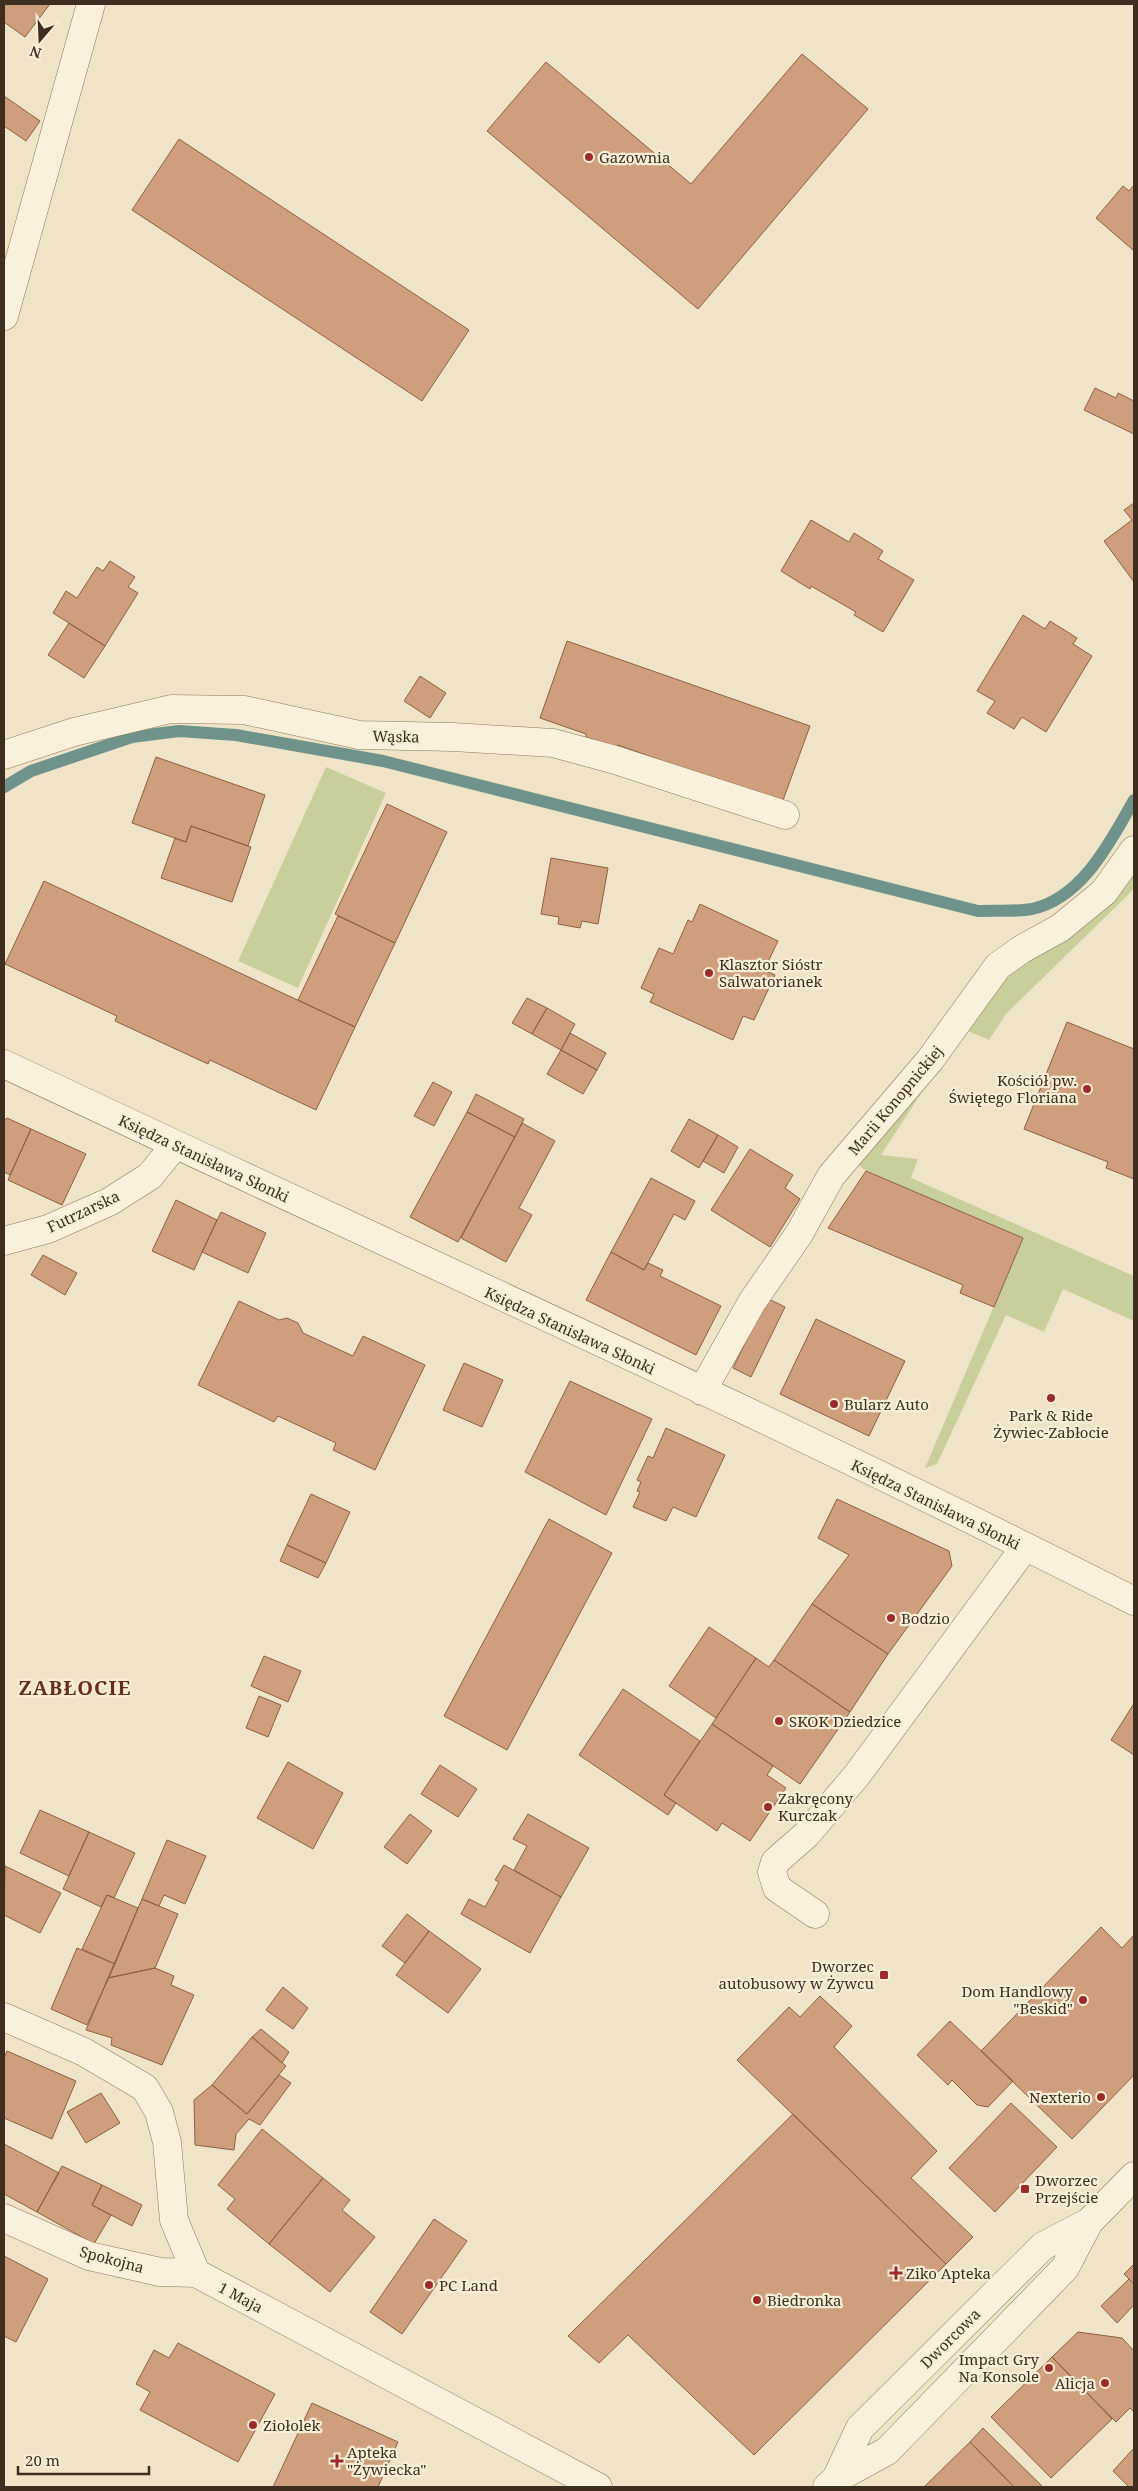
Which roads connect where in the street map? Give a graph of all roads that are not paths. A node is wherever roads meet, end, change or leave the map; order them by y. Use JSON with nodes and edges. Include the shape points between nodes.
{"nodes":[{"id":1,"x":92,"y":4,"type":"edge"},
{"id":2,"x":16,"y":229,"type":"edge"},
{"id":3,"x":4,"y":316,"type":"edge"},
{"id":4,"x":4,"y":755,"type":"edge"},
{"id":5,"x":785,"y":815,"type":"dead end"},
{"id":6,"x":1134,"y":850,"type":"edge"},
{"id":7,"x":4,"y":1064,"type":"edge"},
{"id":8,"x":175,"y":1145,"type":"junction"},
{"id":9,"x":4,"y":1241,"type":"edge"},
{"id":10,"x":702,"y":1391,"type":"junction"},
{"id":11,"x":1025,"y":1547,"type":"junction"},
{"id":12,"x":1134,"y":1601,"type":"edge"},
{"id":13,"x":815,"y":1914,"type":"dead end"},
{"id":14,"x":4,"y":2017,"type":"edge"},
{"id":15,"x":1134,"y":2176,"type":"edge"},
{"id":16,"x":4,"y":2218,"type":"edge"},
{"id":17,"x":196,"y":2272,"type":"junction"},
{"id":18,"x":832,"y":2483,"type":"edge"},
{"id":19,"x":598,"y":2487,"type":"edge"}],
"edges":[{"from":1,"to":2,"type":"street"},
{"from":2,"to":3,"type":"street"},
{"from":4,"to":5,"type":"street","name":"Wąska","via":[[74,732],[172,709],[244,710],[359,735],[552,743]]},
{"from":6,"to":10,"type":"street","name":"Marii Konopnickiej","via":[[1104,892],[1060,928],[998,966],[930,1060],[831,1176],[799,1234],[752,1302]]},
{"from":7,"to":8,"type":"street","name":"Księdza Stanisława Słonki"},
{"from":8,"to":9,"type":"street","name":"Futrzarska","via":[[150,1176],[109,1202],[48,1229]]},
{"from":8,"to":10,"type":"street","name":"Księdza Stanisława Słonki"},
{"from":10,"to":11,"type":"street","name":"Księdza Stanisława Słonki"},
{"from":11,"to":12,"type":"street","name":"Księdza Stanisława Słonki"},
{"from":11,"to":13,"type":"street","via":[[857,1775],[807,1834],[775,1862],[772,1872],[777,1888]]},
{"from":14,"to":17,"type":"street","via":[[84,2052],[146,2088],[160,2112],[167,2142],[174,2220]]},
{"from":15,"to":18,"type":"street","via":[[1089,2222],[1064,2268],[887,2451]]},
{"from":16,"to":17,"type":"street","name":"Spokojna","via":[[89,2256],[160,2272]]},
{"from":17,"to":19,"type":"street","name":"1 Maja"}]}
